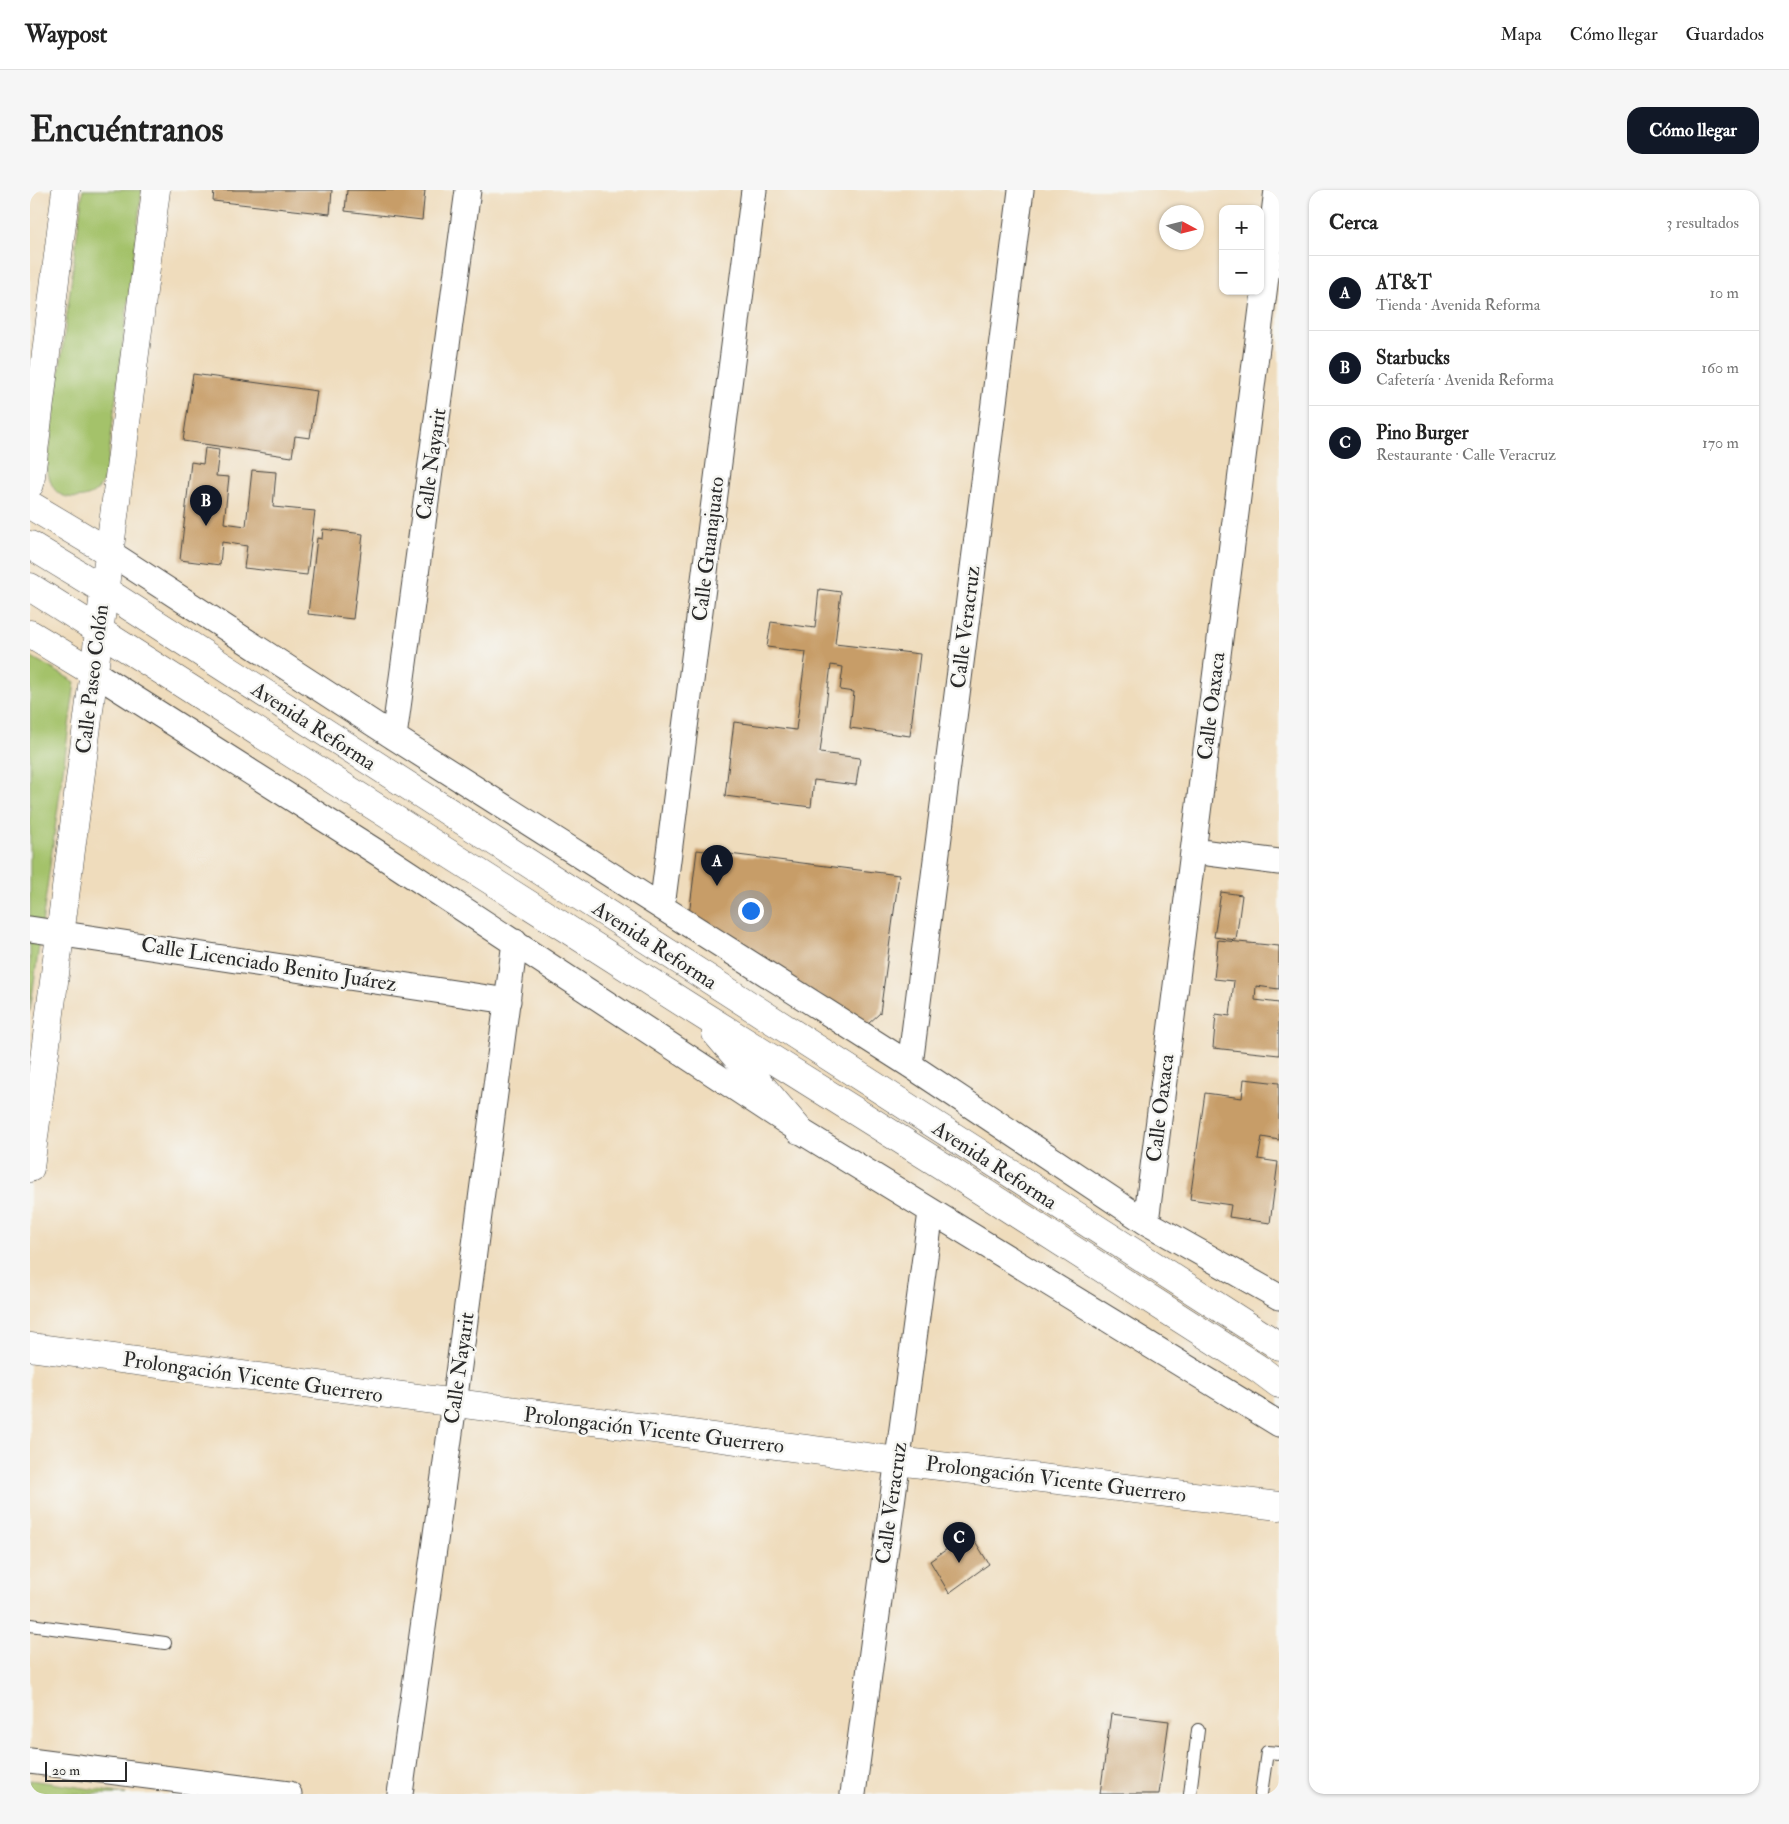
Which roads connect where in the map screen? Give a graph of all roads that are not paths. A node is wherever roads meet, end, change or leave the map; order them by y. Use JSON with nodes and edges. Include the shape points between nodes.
{"nodes":[{"id":1,"x":66,"y":190,"type":"edge"},
{"id":2,"x":156,"y":190,"type":"edge"},
{"id":3,"x":468,"y":190,"type":"edge"},
{"id":4,"x":754,"y":190,"type":"edge"},
{"id":5,"x":1021,"y":190,"type":"edge"},
{"id":6,"x":1277,"y":190,"type":"edge"},
{"id":7,"x":30,"y":484,"type":"edge"},
{"id":8,"x":30,"y":505,"type":"edge"},
{"id":9,"x":30,"y":545,"type":"edge"},
{"id":10,"x":109,"y":552,"type":"junction"},
{"id":11,"x":30,"y":587,"type":"edge"},
{"id":12,"x":104,"y":590,"type":"junction"},
{"id":13,"x":98,"y":630,"type":"junction"},
{"id":14,"x":30,"y":634,"type":"edge"},
{"id":15,"x":93,"y":672,"type":"junction"},
{"id":16,"x":394,"y":737,"type":"junction"},
{"id":17,"x":1193,"y":851,"type":"junction"},
{"id":18,"x":1279,"y":862,"type":"edge"},
{"id":19,"x":662,"y":907,"type":"junction"},
{"id":20,"x":30,"y":929,"type":"edge"},
{"id":21,"x":60,"y":932,"type":"junction"},
{"id":22,"x":515,"y":942,"type":"junction"},
{"id":23,"x":508,"y":1001,"type":"junction"},
{"id":24,"x":699,"y":1013,"type":"junction"},
{"id":25,"x":910,"y":1065,"type":"junction"},
{"id":26,"x":799,"y":1130,"type":"junction"},
{"id":27,"x":30,"y":1168,"type":"edge"},
{"id":28,"x":931,"y":1212,"type":"junction"},
{"id":29,"x":1146,"y":1222,"type":"junction"},
{"id":30,"x":1279,"y":1298,"type":"edge"},
{"id":31,"x":1279,"y":1346,"type":"edge"},
{"id":32,"x":30,"y":1347,"type":"edge"},
{"id":33,"x":1279,"y":1384,"type":"edge"},
{"id":34,"x":454,"y":1404,"type":"junction"},
{"id":35,"x":1279,"y":1424,"type":"edge"},
{"id":36,"x":897,"y":1461,"type":"junction"},
{"id":37,"x":1279,"y":1506,"type":"edge"},
{"id":38,"x":30,"y":1625,"type":"edge"},
{"id":39,"x":165,"y":1643,"type":"dead end"},
{"id":40,"x":1198,"y":1730,"type":"dead end"},
{"id":41,"x":1279,"y":1753,"type":"edge"},
{"id":42,"x":30,"y":1761,"type":"edge"},
{"id":43,"x":289,"y":1794,"type":"edge"},
{"id":44,"x":400,"y":1794,"type":"edge"},
{"id":45,"x":852,"y":1794,"type":"edge"},
{"id":46,"x":1190,"y":1794,"type":"edge"},
{"id":47,"x":1261,"y":1794,"type":"edge"}],
"edges":[{"from":1,"to":7,"type":"main road"},
{"from":2,"to":10,"type":"main road","name":"Calle Paseo Colón"},
{"from":3,"to":16,"type":"street","name":"Calle Nayarit"},
{"from":4,"to":19,"type":"street","name":"Calle Guanajuato"},
{"from":5,"to":25,"type":"street","name":"Calle Veracruz"},
{"from":6,"to":17,"type":"street","name":"Calle Oaxaca"},
{"from":8,"to":10,"type":"main road","name":"Avenida Reforma"},
{"from":9,"to":12,"type":"main road","name":"Avenida Reforma"},
{"from":10,"to":12,"type":"main road","name":"Calle Paseo Colón"},
{"from":10,"to":16,"type":"street","name":"Avenida Reforma"},
{"from":11,"to":13,"type":"main road","name":"Avenida Reforma"},
{"from":12,"to":13,"type":"main road","name":"Calle Paseo Colón"},
{"from":12,"to":31,"type":"main road","name":"Avenida Reforma"},
{"from":13,"to":15,"type":"main road","name":"Calle Paseo Colón"},
{"from":13,"to":24,"type":"main road","name":"Avenida Reforma"},
{"from":14,"to":15,"type":"main road"},
{"from":15,"to":21,"type":"main road","name":"Calle Paseo Colón"},
{"from":15,"to":22,"type":"street"},
{"from":16,"to":19,"type":"street","name":"Avenida Reforma"},
{"from":17,"to":18,"type":"street"},
{"from":17,"to":29,"type":"street","name":"Calle Oaxaca"},
{"from":19,"to":25,"type":"street","name":"Avenida Reforma"},
{"from":20,"to":21,"type":"street","name":"Calle Licenciado Benito Juárez"},
{"from":21,"to":23,"type":"street","name":"Calle Licenciado Benito Juárez"},
{"from":21,"to":27,"type":"main road","name":"Calle Paseo Colón"},
{"from":22,"to":23,"type":"street","name":"Calle Nayarit"},
{"from":22,"to":26,"type":"street"},
{"from":23,"to":34,"type":"street","name":"Calle Nayarit"},
{"from":24,"to":26,"type":"main road"},
{"from":24,"to":33,"type":"main road","name":"Avenida Reforma","via":[[950,1170]]},
{"from":25,"to":29,"type":"street","name":"Avenida Reforma"},
{"from":26,"to":28,"type":"street"},
{"from":28,"to":35,"type":"street"},
{"from":28,"to":36,"type":"street","name":"Calle Veracruz"},
{"from":29,"to":30,"type":"street","name":"Avenida Reforma"},
{"from":32,"to":34,"type":"main road","name":"Prolongación Vicente Guerrero"},
{"from":34,"to":36,"type":"main road","name":"Prolongación Vicente Guerrero"},
{"from":34,"to":44,"type":"street","name":"Calle Nayarit"},
{"from":36,"to":37,"type":"main road","name":"Prolongación Vicente Guerrero"},
{"from":36,"to":45,"type":"street","name":"Calle Veracruz"},
{"from":38,"to":39,"type":"lane"},
{"from":40,"to":46,"type":"lane"},
{"from":41,"to":47,"type":"lane","via":[[1267,1752]]},
{"from":42,"to":43,"type":"street"}]}
